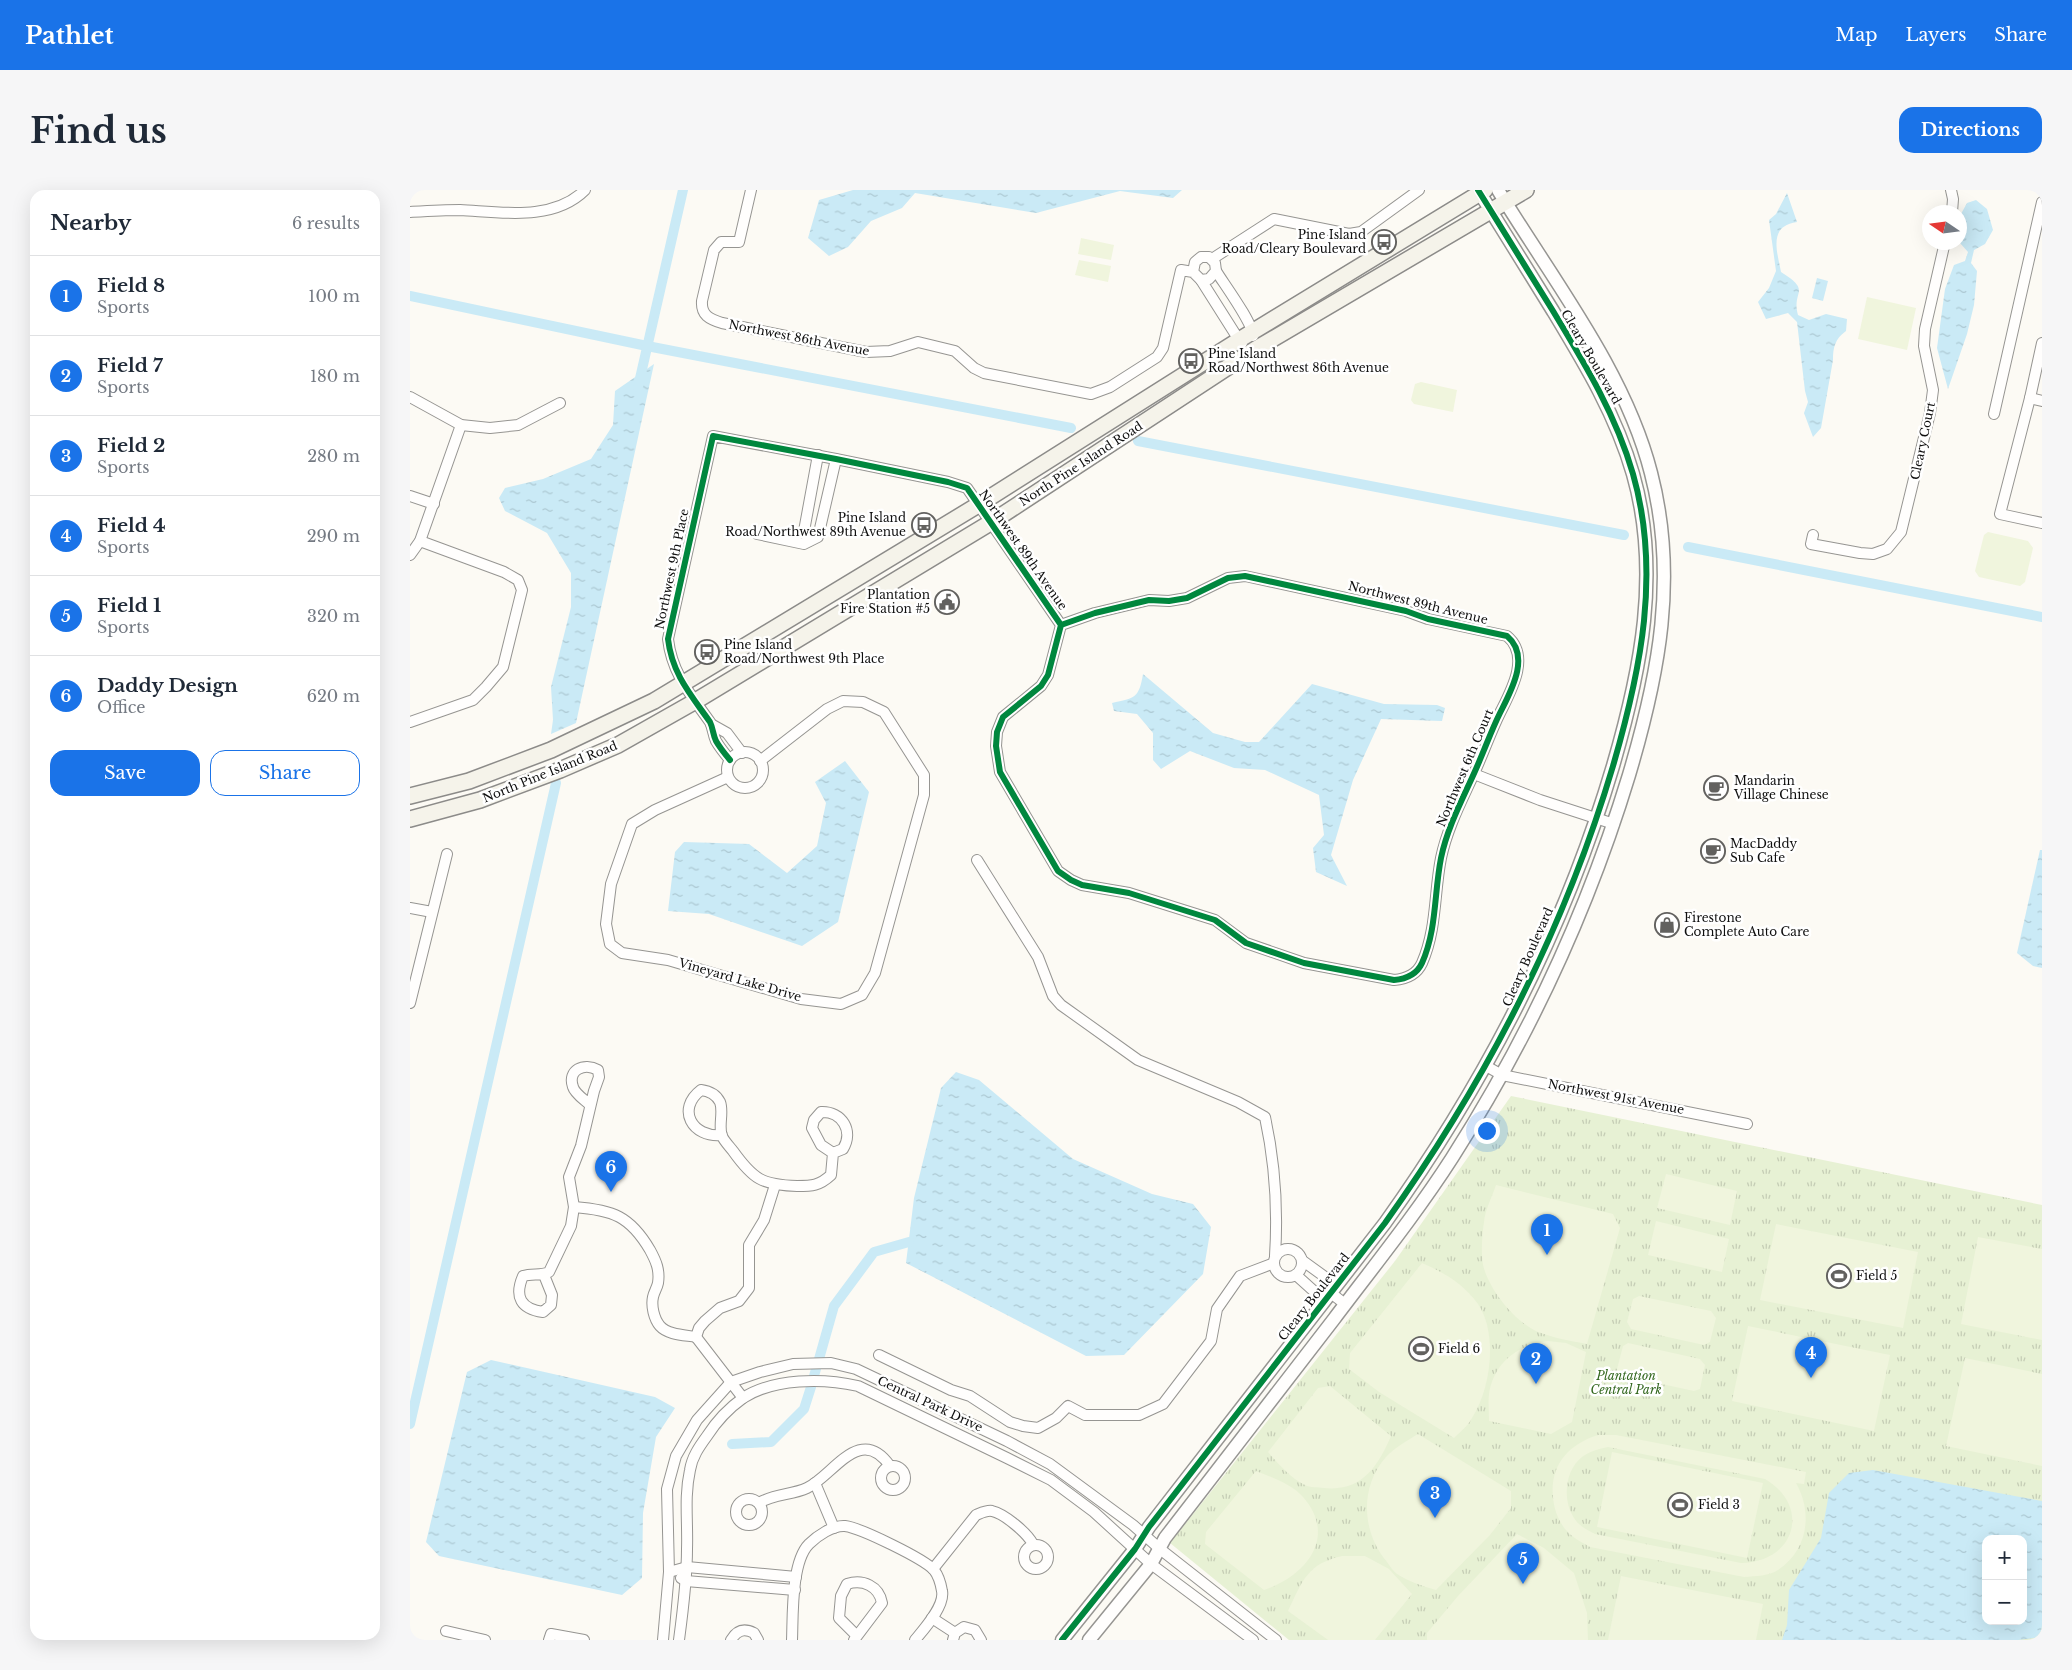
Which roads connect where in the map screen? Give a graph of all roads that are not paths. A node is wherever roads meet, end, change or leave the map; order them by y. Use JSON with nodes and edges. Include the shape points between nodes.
{"nodes":[{"id":1,"x":751,"y":190,"type":"edge"},
{"id":2,"x":1419,"y":190,"type":"edge"},
{"id":3,"x":1526,"y":190,"type":"edge"},
{"id":4,"x":1951,"y":190,"type":"edge"},
{"id":5,"x":583,"y":191,"type":"edge"},
{"id":6,"x":1481,"y":191,"type":"edge"},
{"id":7,"x":1502,"y":196,"type":"edge"},
{"id":8,"x":2042,"y":202,"type":"edge"},
{"id":9,"x":1953,"y":205,"type":"edge"},
{"id":10,"x":1490,"y":211,"type":"junction"},
{"id":11,"x":410,"y":212,"type":"edge"},
{"id":12,"x":1943,"y":250,"type":"edge"},
{"id":13,"x":1212,"y":259,"type":"junction"},
{"id":14,"x":1216,"y":271,"type":"junction"},
{"id":15,"x":1197,"y":276,"type":"junction"},
{"id":16,"x":1253,"y":332,"type":"junction"},
{"id":17,"x":1239,"y":340,"type":"junction"},
{"id":18,"x":2042,"y":343,"type":"edge"},
{"id":19,"x":1254,"y":350,"type":"junction"},
{"id":20,"x":410,"y":397,"type":"edge"},
{"id":21,"x":2030,"y":398,"type":"junction"},
{"id":22,"x":2042,"y":400,"type":"edge"},
{"id":23,"x":560,"y":404,"type":"dead end"},
{"id":24,"x":1994,"y":414,"type":"dead end"},
{"id":25,"x":462,"y":425,"type":"junction"},
{"id":26,"x":713,"y":436,"type":"joint"},
{"id":27,"x":818,"y":455,"type":"junction"},
{"id":28,"x":836,"y":459,"type":"junction"},
{"id":29,"x":410,"y":496,"type":"edge"},
{"id":30,"x":434,"y":504,"type":"junction"},
{"id":31,"x":978,"y":505,"type":"junction"},
{"id":32,"x":990,"y":523,"type":"junction"},
{"id":33,"x":2042,"y":523,"type":"edge"},
{"id":34,"x":757,"y":534,"type":"dead end"},
{"id":35,"x":1813,"y":535,"type":"dead end"},
{"id":36,"x":420,"y":540,"type":"junction"},
{"id":37,"x":809,"y":541,"type":"junction"},
{"id":38,"x":410,"y":555,"type":"edge"},
{"id":39,"x":1061,"y":625,"type":"junction"},
{"id":40,"x":1513,"y":642,"type":"joint"},
{"id":41,"x":683,"y":684,"type":"junction"},
{"id":42,"x":694,"y":702,"type":"junction"},
{"id":43,"x":410,"y":722,"type":"edge"},
{"id":44,"x":711,"y":724,"type":"junction"},
{"id":45,"x":742,"y":753,"type":"junction"},
{"id":46,"x":730,"y":760,"type":"junction"},
{"id":47,"x":760,"y":761,"type":"junction"},
{"id":48,"x":1474,"y":774,"type":"junction"},
{"id":49,"x":728,"y":777,"type":"junction"},
{"id":50,"x":410,"y":796,"type":"edge"},
{"id":51,"x":1596,"y":818,"type":"junction"},
{"id":52,"x":410,"y":820,"type":"edge"},
{"id":53,"x":1614,"y":824,"type":"junction"},
{"id":54,"x":447,"y":854,"type":"dead end"},
{"id":55,"x":977,"y":860,"type":"dead end"},
{"id":56,"x":410,"y":908,"type":"edge"},
{"id":57,"x":432,"y":912,"type":"junction"},
{"id":58,"x":410,"y":1003,"type":"edge"},
{"id":59,"x":1486,"y":1066,"type":"junction"},
{"id":60,"x":1502,"y":1075,"type":"junction"},
{"id":61,"x":590,"y":1105,"type":"dead end"},
{"id":62,"x":1747,"y":1124,"type":"dead end"},
{"id":63,"x":722,"y":1135,"type":"junction"},
{"id":64,"x":833,"y":1153,"type":"dead end"},
{"id":65,"x":775,"y":1185,"type":"junction"},
{"id":66,"x":574,"y":1207,"type":"junction"},
{"id":67,"x":1276,"y":1229,"type":"junction"},
{"id":68,"x":1291,"y":1248,"type":"junction"},
{"id":69,"x":1274,"y":1260,"type":"junction"},
{"id":70,"x":1303,"y":1261,"type":"junction"},
{"id":71,"x":544,"y":1275,"type":"dead end"},
{"id":72,"x":1296,"y":1275,"type":"junction"},
{"id":73,"x":1329,"y":1292,"type":"junction"},
{"id":74,"x":1345,"y":1304,"type":"junction"},
{"id":75,"x":696,"y":1337,"type":"junction"},
{"id":76,"x":879,"y":1355,"type":"dead end"},
{"id":77,"x":731,"y":1382,"type":"junction"},
{"id":78,"x":743,"y":1398,"type":"junction"},
{"id":79,"x":890,"y":1466,"type":"dead end"},
{"id":80,"x":814,"y":1483,"type":"junction"},
{"id":81,"x":759,"y":1503,"type":"dead end"},
{"id":82,"x":834,"y":1528,"type":"junction"},
{"id":83,"x":1145,"y":1535,"type":"junction"},
{"id":84,"x":1033,"y":1544,"type":"dead end"},
{"id":85,"x":1135,"y":1549,"type":"junction"},
{"id":86,"x":1160,"y":1549,"type":"junction"},
{"id":87,"x":1152,"y":1564,"type":"junction"},
{"id":88,"x":687,"y":1567,"type":"junction"},
{"id":89,"x":933,"y":1569,"type":"junction"},
{"id":90,"x":669,"y":1572,"type":"junction"},
{"id":91,"x":796,"y":1576,"type":"junction"},
{"id":92,"x":686,"y":1581,"type":"junction"},
{"id":93,"x":795,"y":1590,"type":"junction"},
{"id":94,"x":932,"y":1618,"type":"junction"},
{"id":95,"x":446,"y":1630,"type":"dead end"},
{"id":96,"x":954,"y":1637,"type":"edge"},
{"id":97,"x":856,"y":1638,"type":"edge"},
{"id":98,"x":486,"y":1640,"type":"edge"},
{"id":99,"x":549,"y":1640,"type":"edge"},
{"id":100,"x":584,"y":1640,"type":"edge"},
{"id":101,"x":663,"y":1640,"type":"edge"},
{"id":102,"x":679,"y":1640,"type":"edge"},
{"id":103,"x":732,"y":1640,"type":"edge"},
{"id":104,"x":758,"y":1640,"type":"edge"},
{"id":105,"x":792,"y":1640,"type":"edge"},
{"id":106,"x":915,"y":1640,"type":"edge"},
{"id":107,"x":980,"y":1640,"type":"edge"},
{"id":108,"x":1062,"y":1640,"type":"edge"},
{"id":109,"x":1089,"y":1640,"type":"edge"},
{"id":110,"x":1252,"y":1640,"type":"edge"},
{"id":111,"x":1276,"y":1640,"type":"edge"}],
"edges":[{"from":1,"to":15,"type":"street","name":"Northwest 86th Avenue","via":[[739,242],[721,242],[714,250],[702,301],[705,314],[722,323],[866,352],[890,351],[918,342],[955,351],[984,373],[1086,394],[1110,387],[1157,357],[1164,348],[1181,270]]},
{"from":2,"to":13,"type":"street","name":"Northwest 86th Avenue","via":[[1361,232],[1349,234],[1274,219]]},
{"from":3,"to":7,"type":"main road","name":"North Pine Island Road"},
{"from":4,"to":9,"type":"street"},
{"from":5,"to":11,"type":"street","via":[[554,209],[522,214],[448,210]]},
{"from":6,"to":10,"type":"street","name":"Cleary Boulevard"},
{"from":6,"to":16,"type":"main road","name":"North Pine Island Road"},
{"from":7,"to":10,"type":"main road","name":"North Pine Island Road"},
{"from":7,"to":53,"type":"street","name":"Cleary Boulevard","via":[[1605,361],[1641,439],[1659,506],[1665,575],[1661,643],[1638,744]]},
{"from":8,"to":24,"type":"street"},
{"from":10,"to":19,"type":"main road","name":"North Pine Island Road"},
{"from":10,"to":51,"type":"street","name":"Cleary Boulevard","via":[[1596,382],[1623,442],[1641,511],[1647,579],[1642,646],[1627,713]]},
{"from":12,"to":35,"type":"street","name":"Cleary Court","via":[[1925,329],[1924,346],[1933,390],[1930,413],[1901,532],[1887,549],[1873,554],[1811,544]]},
{"from":13,"to":14,"type":"street"},
{"from":13,"to":15,"type":"street","name":"Northwest 86th Avenue","via":[[1205,256],[1197,259],[1193,265]]},
{"from":14,"to":15,"type":"street","name":"Northwest 86th Avenue","via":[[1212,278]]},
{"from":14,"to":16,"type":"street"},
{"from":15,"to":17,"type":"street"},
{"from":16,"to":17,"type":"main road","name":"North Pine Island Road"},
{"from":16,"to":19,"type":"street"},
{"from":17,"to":19,"type":"street"},
{"from":17,"to":31,"type":"main road","name":"North Pine Island Road"},
{"from":18,"to":21,"type":"street"},
{"from":19,"to":32,"type":"main road","name":"North Pine Island Road"},
{"from":20,"to":25,"type":"street"},
{"from":21,"to":22,"type":"street"},
{"from":21,"to":33,"type":"street","via":[[2000,514]]},
{"from":23,"to":25,"type":"street","via":[[518,426]]},
{"from":25,"to":30,"type":"street"},
{"from":26,"to":27,"type":"street","name":"Northwest 89th Avenue"},
{"from":26,"to":41,"type":"street","name":"Northwest 9th Place","via":[[668,639],[670,657]]},
{"from":27,"to":28,"type":"street","name":"Northwest 89th Avenue"},
{"from":27,"to":37,"type":"street","via":[[804,531]]},
{"from":28,"to":31,"type":"street","name":"Northwest 89th Avenue","via":[[967,488]]},
{"from":28,"to":37,"type":"street","via":[[818,537]]},
{"from":29,"to":30,"type":"street"},
{"from":30,"to":36,"type":"street"},
{"from":31,"to":32,"type":"street","name":"Northwest 89th Avenue"},
{"from":31,"to":41,"type":"main road","name":"North Pine Island Road"},
{"from":32,"to":39,"type":"street","name":"Northwest 89th Avenue"},
{"from":32,"to":42,"type":"main road","name":"North Pine Island Road"},
{"from":34,"to":37,"type":"street","via":[[804,544]]},
{"from":36,"to":38,"type":"street"},
{"from":36,"to":43,"type":"street","via":[[504,572],[518,580],[522,590],[503,667],[473,700]]},
{"from":39,"to":40,"type":"street","name":"Northwest 89th Avenue","via":[[1150,600],[1187,598],[1228,578],[1245,576],[1406,611],[1507,636]]},
{"from":39,"to":48,"type":"street","name":"Northwest 6th Court","via":[[1048,675],[1041,686],[1003,717],[996,746],[1000,772],[1058,871],[1082,885],[1129,893],[1215,920],[1246,943],[1304,963],[1394,980],[1404,979],[1421,964],[1433,927],[1441,858],[1448,833]]},
{"from":40,"to":48,"type":"street","name":"Northwest 6th Court","via":[[1518,661],[1516,682]]},
{"from":41,"to":42,"type":"street","name":"Northwest 9th Place"},
{"from":41,"to":50,"type":"main road","name":"North Pine Island Road","via":[[551,750],[469,781]]},
{"from":42,"to":44,"type":"street","name":"Northwest 9th Place"},
{"from":42,"to":52,"type":"main road","name":"North Pine Island Road","via":[[618,745],[560,770],[480,800]]},
{"from":44,"to":45,"type":"street","via":[[727,733]]},
{"from":44,"to":46,"type":"street","via":[[716,740]]},
{"from":45,"to":46,"type":"street"},
{"from":45,"to":47,"type":"street","via":[[751,753]]},
{"from":46,"to":49,"type":"street"},
{"from":47,"to":49,"type":"street","via":[[762,772],[758,783],[753,786],[741,788]]},
{"from":47,"to":49,"type":"street","name":"Vineyard Lake Drive","via":[[827,708],[843,701],[863,702],[884,712],[924,775],[924,795],[875,972],[862,995],[841,1004],[800,999],[668,960],[622,954],[610,944],[606,924],[611,884],[632,824]]},
{"from":48,"to":51,"type":"street"},
{"from":51,"to":53,"type":"street"},
{"from":51,"to":59,"type":"street","name":"Cleary Boulevard","via":[[1542,956]]},
{"from":53,"to":60,"type":"street","name":"Cleary Boulevard","via":[[1552,978]]},
{"from":54,"to":57,"type":"street"},
{"from":55,"to":67,"type":"street","via":[[1038,957],[1053,996],[1061,1005],[1138,1060],[1238,1102],[1265,1117],[1273,1152]]},
{"from":56,"to":57,"type":"street"},
{"from":57,"to":58,"type":"street"},
{"from":59,"to":60,"type":"street","name":"Northwest 91st Avenue"},
{"from":59,"to":73,"type":"street","name":"Cleary Boulevard","via":[[1417,1178]]},
{"from":60,"to":62,"type":"street","name":"Northwest 91st Avenue"},
{"from":60,"to":74,"type":"street","name":"Cleary Boulevard","via":[[1434,1186]]},
{"from":61,"to":66,"type":"street","via":[[569,1177]]},
{"from":63,"to":63,"type":"street","via":[[720,1102],[715,1095],[701,1090],[691,1102],[690,1120],[699,1131]]},
{"from":63,"to":65,"type":"street","via":[[745,1168],[759,1179]]},
{"from":64,"to":65,"type":"street","via":[[831,1175],[822,1183]]},
{"from":65,"to":75,"type":"street","via":[[764,1220],[749,1246],[749,1288],[739,1301],[720,1308],[705,1321]]},
{"from":66,"to":71,"type":"street","via":[[571,1226],[549,1272]]},
{"from":66,"to":75,"type":"street","via":[[611,1213],[639,1232],[658,1265],[658,1283],[652,1298],[656,1318],[670,1333]]},
{"from":67,"to":68,"type":"street"},
{"from":67,"to":69,"type":"street"},
{"from":68,"to":69,"type":"street","via":[[1282,1250]]},
{"from":68,"to":70,"type":"street"},
{"from":69,"to":72,"type":"street","via":[[1276,1271],[1283,1276]]},
{"from":69,"to":76,"type":"street","via":[[1240,1276],[1216,1310],[1211,1341],[1163,1404],[1139,1415],[1086,1415],[1068,1406],[1056,1418],[1038,1428],[1023,1426],[1010,1422],[970,1396]]},
{"from":70,"to":72,"type":"street"},
{"from":70,"to":73,"type":"street","via":[[1325,1277]]},
{"from":72,"to":73,"type":"street","via":[[1316,1292]]},
{"from":73,"to":74,"type":"street"},
{"from":73,"to":83,"type":"street","name":"Cleary Boulevard"},
{"from":74,"to":86,"type":"street","name":"Cleary Boulevard","via":[[1165,1538]]},
{"from":75,"to":77,"type":"street"},
{"from":77,"to":78,"type":"street"},
{"from":77,"to":83,"type":"street","name":"Central Park Drive","via":[[793,1364],[831,1363],[856,1369],[1007,1440],[1050,1464]]},
{"from":77,"to":90,"type":"street","name":"Central Park Drive","via":[[697,1420],[676,1456],[667,1489]]},
{"from":78,"to":85,"type":"street","name":"Central Park Drive","via":[[797,1382],[834,1381],[858,1386],[1050,1480],[1094,1512]]},
{"from":78,"to":88,"type":"street","name":"Central Park Drive","via":[[717,1421],[690,1468],[685,1501]]},
{"from":79,"to":80,"type":"street","via":[[878,1453],[857,1451],[845,1456]]},
{"from":80,"to":81,"type":"street"},
{"from":80,"to":82,"type":"street"},
{"from":82,"to":89,"type":"street","via":[[844,1526],[864,1532]]},
{"from":82,"to":91,"type":"street","via":[[808,1545]]},
{"from":83,"to":85,"type":"street","name":"Cleary Boulevard"},
{"from":83,"to":86,"type":"street","name":"Central Park Drive"},
{"from":84,"to":89,"type":"street","via":[[1028,1534],[999,1514],[983,1512],[976,1515]]},
{"from":85,"to":87,"type":"street","name":"Central Park Drive"},
{"from":85,"to":108,"type":"street","name":"Cleary Boulevard"},
{"from":86,"to":87,"type":"street","name":"Cleary Boulevard"},
{"from":86,"to":111,"type":"street","name":"Central Park Drive"},
{"from":87,"to":109,"type":"street","name":"Cleary Boulevard"},
{"from":87,"to":110,"type":"street","name":"Central Park Drive"},
{"from":88,"to":90,"type":"street"},
{"from":88,"to":91,"type":"street"},
{"from":88,"to":92,"type":"street","name":"Central Park Drive"},
{"from":89,"to":94,"type":"street","via":[[943,1593]]},
{"from":90,"to":92,"type":"street"},
{"from":90,"to":101,"type":"street","name":"Central Park Drive"},
{"from":91,"to":93,"type":"street"},
{"from":92,"to":93,"type":"street"},
{"from":92,"to":102,"type":"street","name":"Central Park Drive"},
{"from":93,"to":105,"type":"street"},
{"from":94,"to":96,"type":"street"},
{"from":94,"to":106,"type":"street"},
{"from":95,"to":98,"type":"street"},
{"from":96,"to":107,"type":"street","via":[[959,1629],[970,1628],[979,1634]]},
{"from":97,"to":97,"type":"street","via":[[839,1618],[841,1596],[847,1584],[855,1582],[874,1587],[881,1595],[882,1603]]},
{"from":99,"to":100,"type":"street","via":[[550,1634]]},
{"from":103,"to":104,"type":"street","via":[[734,1635],[744,1630],[754,1633]]}]}
